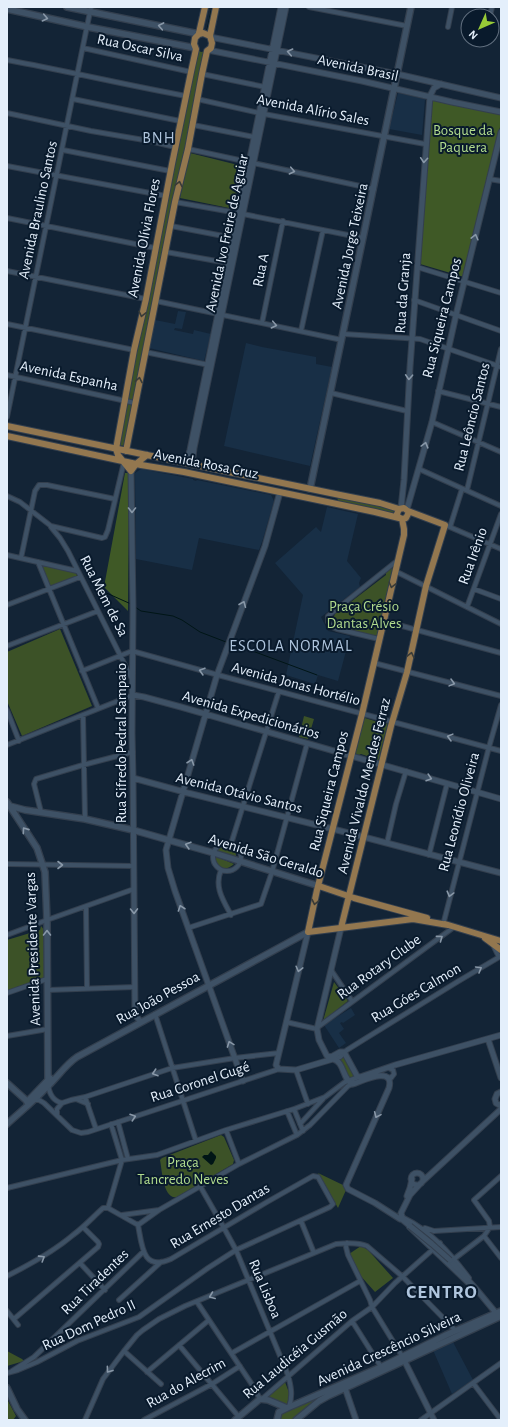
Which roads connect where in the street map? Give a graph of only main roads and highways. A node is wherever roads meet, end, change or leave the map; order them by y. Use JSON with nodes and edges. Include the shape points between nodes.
{"nodes":[{"id":1,"x":67,"y":7,"type":"edge"},
{"id":2,"x":205,"y":7,"type":"edge"},
{"id":3,"x":216,"y":7,"type":"edge"},
{"id":4,"x":411,"y":7,"type":"edge"},
{"id":5,"x":7,"y":9,"type":"edge"},
{"id":6,"x":91,"y":9,"type":"edge"},
{"id":7,"x":199,"y":34,"type":"junction"},
{"id":8,"x":210,"y":37,"type":"junction"},
{"id":9,"x":195,"y":48,"type":"junction"},
{"id":10,"x":208,"y":51,"type":"junction"},
{"id":11,"x":173,"y":157,"type":"junction"},
{"id":12,"x":185,"y":159,"type":"junction"},
{"id":13,"x":183,"y":166,"type":"junction"},
{"id":14,"x":171,"y":168,"type":"junction"},
{"id":15,"x":7,"y":426,"type":"edge"},
{"id":16,"x":22,"y":430,"type":"junction"},
{"id":17,"x":7,"y":436,"type":"edge"},
{"id":18,"x":18,"y":438,"type":"junction"},
{"id":19,"x":116,"y":449,"type":"junction"},
{"id":20,"x":123,"y":451,"type":"junction"},
{"id":21,"x":147,"y":455,"type":"junction"},
{"id":22,"x":110,"y":458,"type":"junction"},
{"id":23,"x":124,"y":461,"type":"junction"},
{"id":24,"x":136,"y":464,"type":"junction"},
{"id":25,"x":210,"y":468,"type":"junction"},
{"id":26,"x":208,"y":478,"type":"junction"},
{"id":27,"x":310,"y":489,"type":"junction"},
{"id":28,"x":334,"y":494,"type":"junction"},
{"id":29,"x":332,"y":504,"type":"junction"},
{"id":30,"x":404,"y":509,"type":"junction"},
{"id":31,"x":400,"y":519,"type":"junction"},
{"id":32,"x":448,"y":526,"type":"joint"},
{"id":33,"x":8,"y":804,"type":"edge"},
{"id":34,"x":319,"y":886,"type":"junction"},
{"id":35,"x":350,"y":896,"type":"junction"},
{"id":36,"x":404,"y":911,"type":"junction"},
{"id":37,"x":402,"y":920,"type":"junction"},
{"id":38,"x":447,"y":925,"type":"junction"},
{"id":39,"x":341,"y":928,"type":"junction"},
{"id":40,"x":308,"y":932,"type":"junction"},
{"id":41,"x":501,"y":941,"type":"edge"},
{"id":42,"x":494,"y":942,"type":"junction"},
{"id":43,"x":501,"y":950,"type":"edge"},
{"id":44,"x":67,"y":1064,"type":"junction"},
{"id":45,"x":48,"y":1070,"type":"junction"},
{"id":46,"x":58,"y":1072,"type":"junction"},
{"id":47,"x":7,"y":1083,"type":"edge"},
{"id":48,"x":48,"y":1084,"type":"junction"},
{"id":49,"x":35,"y":1100,"type":"junction"},
{"id":50,"x":28,"y":1102,"type":"junction"},
{"id":51,"x":23,"y":1108,"type":"junction"},
{"id":52,"x":7,"y":1124,"type":"edge"},
{"id":53,"x":499,"y":1315,"type":"edge"},
{"id":54,"x":403,"y":1358,"type":"junction"},
{"id":55,"x":344,"y":1386,"type":"junction"},
{"id":56,"x":7,"y":1388,"type":"edge"},
{"id":57,"x":288,"y":1408,"type":"junction"},
{"id":58,"x":237,"y":1418,"type":"edge"},
{"id":59,"x":25,"y":1420,"type":"edge"},
{"id":60,"x":276,"y":1420,"type":"edge"},
{"id":61,"x":296,"y":1420,"type":"edge"}],
"edges":[{"from":1,"to":6,"type":"main road","name":"Avenida Brasil"},
{"from":2,"to":7,"type":"main road","name":"Avenida Olívia Flores"},
{"from":3,"to":8,"type":"main road","name":"Avenida Olívia Flores"},
{"from":4,"to":27,"type":"main road","name":"Avenida Jorge Teixeira"},
{"from":5,"to":9,"type":"main road","name":"Avenida Brasil","one_way":true},
{"from":7,"to":6,"type":"main road","name":"Avenida Brasil","one_way":true},
{"from":7,"to":8,"type":"main road","name":"Avenida Brasil","via":[[203,33]]},
{"from":7,"to":9,"type":"main road","name":"Avenida Olívia Flores","via":[[195,38]]},
{"from":8,"to":10,"type":"main road","name":"Avenida Olívia Flores","via":[[212,43]]},
{"from":9,"to":10,"type":"main road","name":"Avenida Brasil","via":[[201,52]]},
{"from":9,"to":11,"type":"main road","name":"Avenida Olívia Flores"},
{"from":10,"to":12,"type":"main road","name":"Avenida Olívia Flores"},
{"from":11,"to":12,"type":"main road"},
{"from":11,"to":14,"type":"main road","name":"Avenida Olívia Flores"},
{"from":12,"to":13,"type":"main road","name":"Avenida Olívia Flores"},
{"from":13,"to":14,"type":"main road"},
{"from":20,"to":13,"type":"main road","name":"Avenida Olívia Flores","one_way":true,"via":[[135,404]]},
{"from":14,"to":19,"type":"main road","name":"Avenida Olívia Flores","one_way":true},
{"from":15,"to":16,"type":"main road"},
{"from":16,"to":18,"type":"main road","via":[[22,435]]},
{"from":16,"to":19,"type":"main road"},
{"from":17,"to":18,"type":"main road","name":"Avenida Rosa Cruz"},
{"from":18,"to":22,"type":"main road","name":"Avenida Rosa Cruz"},
{"from":19,"to":20,"type":"main road"},
{"from":20,"to":21,"type":"main road","name":"Avenida Rosa Cruz"},
{"from":20,"to":22,"type":"main road"},
{"from":20,"to":23,"type":"main road"},
{"from":21,"to":24,"type":"main road"},
{"from":21,"to":25,"type":"main road","name":"Avenida Rosa Cruz"},
{"from":22,"to":23,"type":"main road","name":"Avenida Rosa Cruz"},
{"from":23,"to":24,"type":"main road","name":"Avenida Rosa Cruz"},
{"from":23,"to":24,"type":"main road","via":[[132,471]]},
{"from":24,"to":26,"type":"main road","name":"Avenida Rosa Cruz"},
{"from":25,"to":26,"type":"main road","via":[[206,473]]},
{"from":25,"to":27,"type":"main road","name":"Avenida Rosa Cruz"},
{"from":26,"to":29,"type":"main road","name":"Avenida Rosa Cruz"},
{"from":27,"to":28,"type":"main road","name":"Avenida Rosa Cruz"},
{"from":28,"to":29,"type":"main road","via":[[336,500]]},
{"from":28,"to":30,"type":"main road","name":"Avenida Rosa Cruz"},
{"from":29,"to":31,"type":"main road","name":"Avenida Rosa Cruz"},
{"from":30,"to":31,"type":"main road","via":[[397,514]]},
{"from":30,"to":31,"type":"main road","via":[[408,517]]},
{"from":30,"to":32,"type":"main road","name":"Avenida Rosa Cruz"},
{"from":31,"to":34,"type":"main road","name":"Rua Siqueira Campos","one_way":true,"via":[[404,535]]},
{"from":35,"to":32,"type":"main road","name":"Avenida Vivaldo Mendes Ferraz","one_way":true,"via":[[392,722],[407,672],[426,586]]},
{"from":34,"to":33,"type":"main road","name":"Avenida São Geraldo","one_way":true,"via":[[133,830]]},
{"from":45,"to":33,"type":"main road","name":"Avenida Presidente Vargas","one_way":true,"via":[[45,872],[37,848]]},
{"from":34,"to":35,"type":"main road","name":"Avenida São Geraldo"},
{"from":34,"to":40,"type":"main road","name":"Rua Siqueira Campos","one_way":true},
{"from":35,"to":36,"type":"main road","name":"Avenida São Geraldo"},
{"from":35,"to":39,"type":"main road","name":"Avenida Vivaldo Mendes Ferraz"},
{"from":36,"to":37,"type":"main road","via":[[399,914]]},
{"from":36,"to":38,"type":"main road","name":"Avenida São Geraldo"},
{"from":37,"to":38,"type":"main road","name":"Rua João Pessoa","via":[[424,920]]},
{"from":37,"to":39,"type":"main road","name":"Rua João Pessoa"},
{"from":38,"to":42,"type":"main road","name":"Avenida São Geraldo"},
{"from":39,"to":40,"type":"main road","name":"Rua João Pessoa"},
{"from":40,"to":44,"type":"main road","name":"Rua João Pessoa"},
{"from":41,"to":42,"type":"main road","name":"Avenida São Geraldo"},
{"from":42,"to":43,"type":"main road","name":"Avenida São Geraldo"},
{"from":44,"to":46,"type":"main road"},
{"from":44,"to":48,"type":"main road","name":"Rua João Pessoa"},
{"from":45,"to":46,"type":"main road"},
{"from":45,"to":48,"type":"main road","name":"Avenida Presidente Vargas"},
{"from":46,"to":48,"type":"main road"},
{"from":47,"to":50,"type":"main road"},
{"from":48,"to":49,"type":"main road","name":"Rua João Pessoa"},
{"from":48,"to":50,"type":"main road"},
{"from":49,"to":50,"type":"main road"},
{"from":49,"to":51,"type":"main road","name":"Rua João Pessoa"},
{"from":50,"to":51,"type":"main road"},
{"from":51,"to":52,"type":"main road","name":"Rua João Pessoa"},
{"from":53,"to":54,"type":"main road","name":"Avenida Crescêncio Silveira"},
{"from":54,"to":55,"type":"main road","name":"Avenida Crescêncio Silveira"},
{"from":54,"to":55,"type":"main road","name":"Avenida Crescêncio Silveira"},
{"from":55,"to":57,"type":"main road","name":"Avenida Crescêncio Silveira"},
{"from":55,"to":61,"type":"main road","name":"Avenida Crescêncio Silveira","via":[[318,1401]]},
{"from":56,"to":59,"type":"main road"},
{"from":57,"to":58,"type":"main road","name":"Rua Laudicéia Gusmão","via":[[261,1399]]},
{"from":57,"to":60,"type":"main road","name":"Avenida Crescêncio Silveira","via":[[279,1412]]}]}
